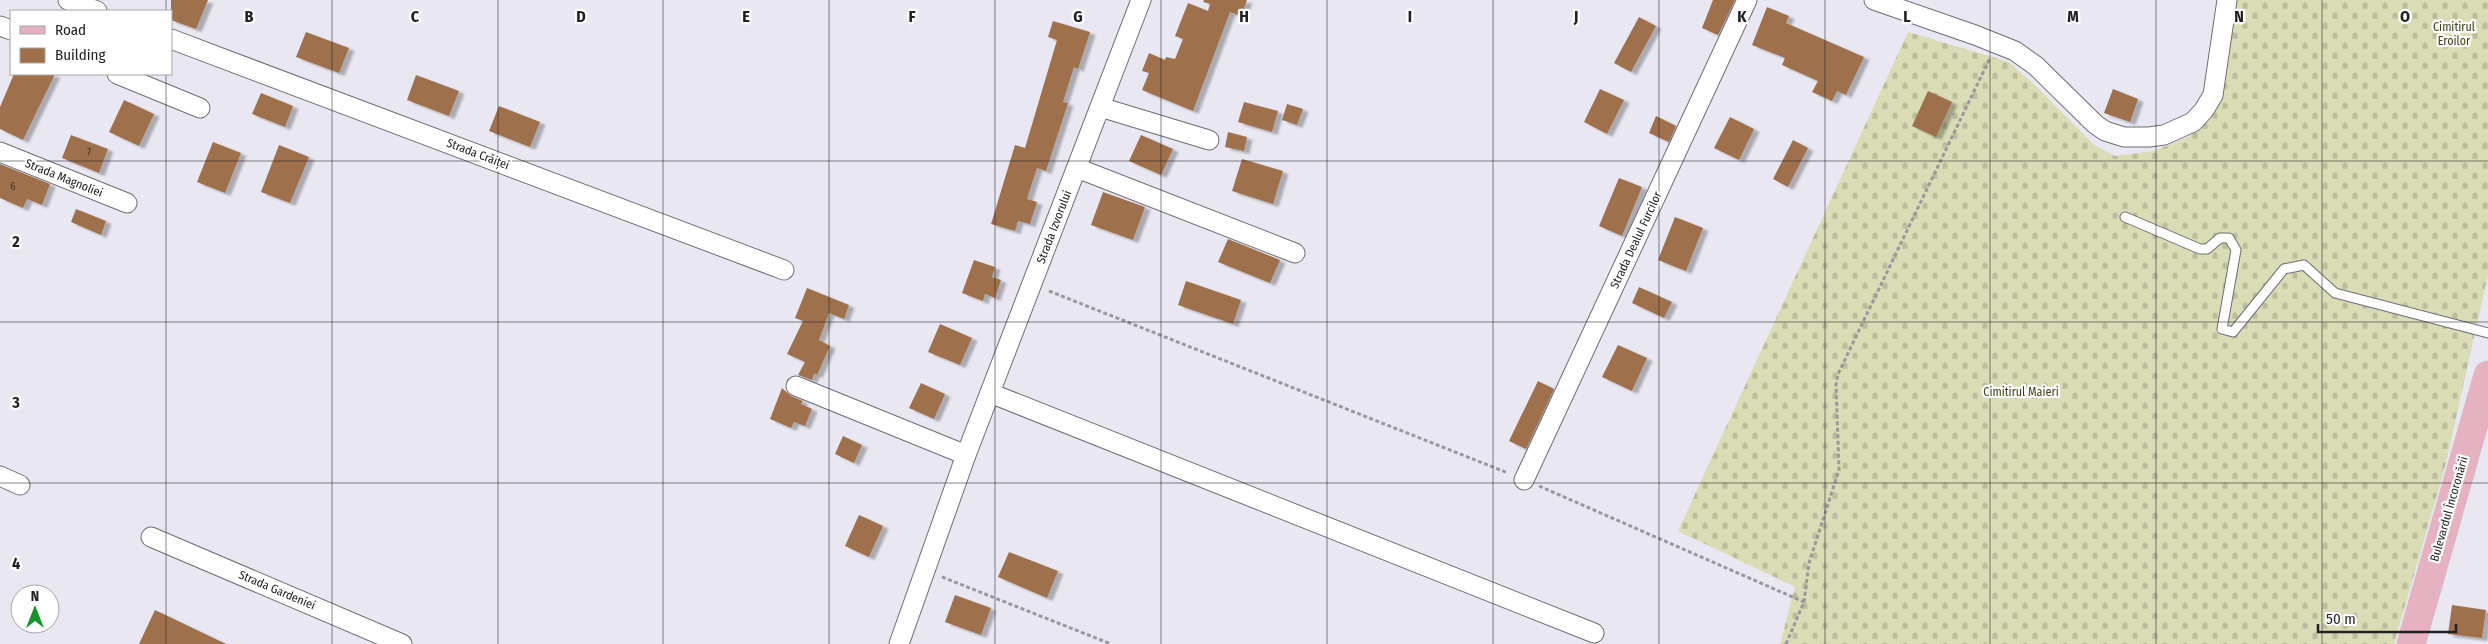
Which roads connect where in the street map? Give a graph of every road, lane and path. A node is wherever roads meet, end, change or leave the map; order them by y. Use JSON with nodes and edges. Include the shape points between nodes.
{"nodes":[{"id":1,"x":68,"y":0,"type":"edge"},
{"id":2,"x":1141,"y":0,"type":"edge"},
{"id":3,"x":1747,"y":0,"type":"edge"},
{"id":4,"x":1874,"y":0,"type":"edge"},
{"id":5,"x":2227,"y":0,"type":"edge"},
{"id":6,"x":94,"y":10,"type":"edge"},
{"id":7,"x":172,"y":39,"type":"edge"},
{"id":8,"x":1997,"y":43,"type":"junction"},
{"id":9,"x":119,"y":75,"type":"edge"},
{"id":10,"x":1100,"y":107,"type":"junction"},
{"id":11,"x":200,"y":108,"type":"dead end"},
{"id":12,"x":1209,"y":140,"type":"dead end"},
{"id":13,"x":0,"y":152,"type":"edge"},
{"id":14,"x":1077,"y":168,"type":"junction"},
{"id":15,"x":127,"y":204,"type":"dead end"},
{"id":16,"x":2125,"y":217,"type":"dead end"},
{"id":17,"x":1295,"y":253,"type":"dead end"},
{"id":18,"x":784,"y":270,"type":"dead end"},
{"id":19,"x":1032,"y":284,"type":"junction"},
{"id":20,"x":2488,"y":333,"type":"edge"},
{"id":21,"x":2488,"y":374,"type":"edge"},
{"id":22,"x":796,"y":386,"type":"dead end"},
{"id":23,"x":990,"y":393,"type":"junction"},
{"id":24,"x":966,"y":455,"type":"junction"},
{"id":25,"x":0,"y":476,"type":"edge"},
{"id":26,"x":1524,"y":480,"type":"junction"},
{"id":27,"x":20,"y":485,"type":"dead end"},
{"id":28,"x":151,"y":537,"type":"dead end"},
{"id":29,"x":925,"y":571,"type":"junction"},
{"id":30,"x":1804,"y":602,"type":"junction"},
{"id":31,"x":1594,"y":633,"type":"dead end"},
{"id":32,"x":402,"y":644,"type":"edge"},
{"id":33,"x":899,"y":644,"type":"edge"},
{"id":34,"x":1111,"y":644,"type":"edge"},
{"id":35,"x":1786,"y":644,"type":"edge"},
{"id":36,"x":2410,"y":644,"type":"edge"}],
"edges":[{"from":1,"to":6,"type":"street"},
{"from":2,"to":10,"type":"street","name":"Strada Izvorului"},
{"from":3,"to":26,"type":"street","name":"Strada Dealul Furcilor"},
{"from":4,"to":8,"type":"street"},
{"from":5,"to":8,"type":"street","via":[[2212,95],[2193,122],[2164,135],[2124,137],[2105,131],[2036,66]]},
{"from":7,"to":18,"type":"street","name":"Strada Crăiței"},
{"from":8,"to":30,"type":"path","via":[[1838,374],[1839,470],[1809,563]]},
{"from":9,"to":11,"type":"street"},
{"from":10,"to":12,"type":"street"},
{"from":10,"to":14,"type":"street","name":"Strada Izvorului"},
{"from":13,"to":15,"type":"street","name":"Strada Magnoliei"},
{"from":14,"to":17,"type":"street"},
{"from":14,"to":19,"type":"street","name":"Strada Izvorului"},
{"from":16,"to":20,"type":"lane","via":[[2200,249],[2207,250],[2220,238],[2229,238],[2236,250],[2223,313],[2222,329],[2228,331],[2233,332],[2284,269],[2304,265],[2335,293]]},
{"from":19,"to":23,"type":"street","name":"Strada Izvorului"},
{"from":19,"to":26,"type":"path"},
{"from":21,"to":36,"type":"main road","name":"Bulevardul Încoronării"},
{"from":22,"to":24,"type":"street"},
{"from":23,"to":24,"type":"street","name":"Strada Izvorului"},
{"from":23,"to":31,"type":"street"},
{"from":24,"to":29,"type":"street","name":"Strada Izvorului"},
{"from":25,"to":27,"type":"street"},
{"from":26,"to":30,"type":"path"},
{"from":28,"to":32,"type":"street","name":"Strada Gardeniei"},
{"from":29,"to":33,"type":"street","name":"Strada Izvorului"},
{"from":29,"to":34,"type":"path"},
{"from":30,"to":35,"type":"path"}]}
